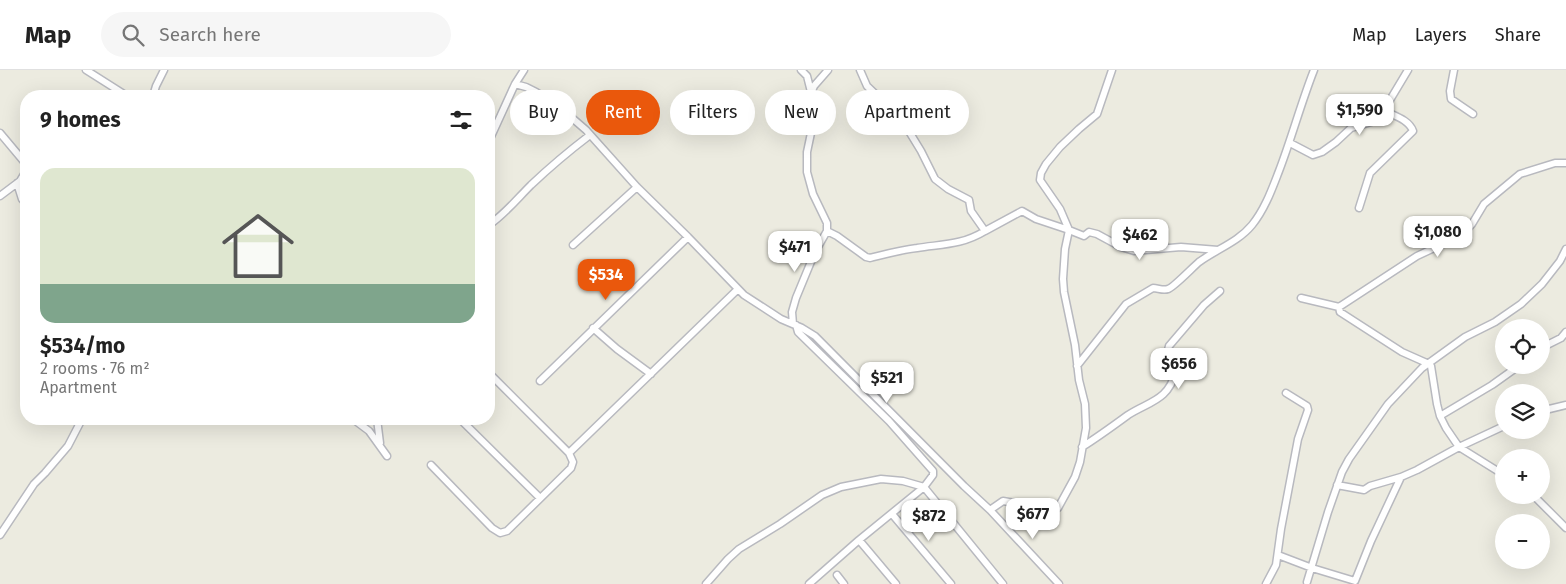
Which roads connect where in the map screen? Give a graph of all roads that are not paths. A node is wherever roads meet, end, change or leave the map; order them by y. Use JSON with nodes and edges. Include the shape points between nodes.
{"nodes":[{"id":1,"x":86,"y":70,"type":"edge"},
{"id":2,"x":164,"y":70,"type":"edge"},
{"id":3,"x":524,"y":70,"type":"edge"},
{"id":4,"x":801,"y":70,"type":"edge"},
{"id":5,"x":828,"y":70,"type":"edge"},
{"id":6,"x":860,"y":70,"type":"edge"},
{"id":7,"x":1112,"y":70,"type":"edge"},
{"id":8,"x":1314,"y":70,"type":"edge"},
{"id":9,"x":1408,"y":70,"type":"edge"},
{"id":10,"x":1454,"y":70,"type":"edge"},
{"id":11,"x":515,"y":84,"type":"junction"},
{"id":12,"x":118,"y":90,"type":"edge"},
{"id":13,"x":155,"y":90,"type":"edge"},
{"id":14,"x":810,"y":90,"type":"edge"},
{"id":15,"x":813,"y":90,"type":"edge"},
{"id":16,"x":1385,"y":111,"type":"junction"},
{"id":17,"x":1473,"y":114,"type":"dead end"},
{"id":18,"x":495,"y":128,"type":"edge"},
{"id":19,"x":586,"y":131,"type":"edge"},
{"id":20,"x":0,"y":133,"type":"edge"},
{"id":21,"x":590,"y":135,"type":"joint"},
{"id":22,"x":811,"y":135,"type":"edge"},
{"id":23,"x":1290,"y":143,"type":"junction"},
{"id":24,"x":20,"y":157,"type":"edge"},
{"id":25,"x":1566,"y":163,"type":"edge"},
{"id":26,"x":20,"y":179,"type":"edge"},
{"id":27,"x":17,"y":183,"type":"junction"},
{"id":28,"x":636,"y":187,"type":"junction"},
{"id":29,"x":20,"y":193,"type":"edge"},
{"id":30,"x":0,"y":196,"type":"edge"},
{"id":31,"x":1359,"y":208,"type":"dead end"},
{"id":32,"x":495,"y":220,"type":"edge"},
{"id":33,"x":1069,"y":230,"type":"junction"},
{"id":34,"x":827,"y":231,"type":"junction"},
{"id":35,"x":985,"y":231,"type":"junction"},
{"id":36,"x":688,"y":237,"type":"junction"},
{"id":37,"x":573,"y":246,"type":"dead end"},
{"id":38,"x":1566,"y":249,"type":"edge"},
{"id":39,"x":1220,"y":250,"type":"junction"},
{"id":40,"x":738,"y":289,"type":"junction"},
{"id":41,"x":1220,"y":291,"type":"dead end"},
{"id":42,"x":1302,"y":298,"type":"dead end"},
{"id":43,"x":1339,"y":307,"type":"junction"},
{"id":44,"x":794,"y":324,"type":"junction"},
{"id":45,"x":593,"y":328,"type":"junction"},
{"id":46,"x":1566,"y":332,"type":"edge"},
{"id":47,"x":1550,"y":344,"type":"edge"},
{"id":48,"x":1429,"y":364,"type":"junction"},
{"id":49,"x":1077,"y":366,"type":"junction"},
{"id":50,"x":651,"y":374,"type":"junction"},
{"id":51,"x":1507,"y":374,"type":"edge"},
{"id":52,"x":495,"y":379,"type":"edge"},
{"id":53,"x":540,"y":381,"type":"dead end"},
{"id":54,"x":1286,"y":393,"type":"dead end"},
{"id":55,"x":1566,"y":405,"type":"edge"},
{"id":56,"x":1550,"y":409,"type":"edge"},
{"id":57,"x":1440,"y":416,"type":"junction"},
{"id":58,"x":79,"y":425,"type":"edge"},
{"id":59,"x":361,"y":425,"type":"edge"},
{"id":60,"x":378,"y":425,"type":"edge"},
{"id":61,"x":466,"y":425,"type":"edge"},
{"id":62,"x":1495,"y":430,"type":"edge"},
{"id":63,"x":380,"y":444,"type":"junction"},
{"id":64,"x":1082,"y":447,"type":"junction"},
{"id":65,"x":1459,"y":448,"type":"junction"},
{"id":66,"x":569,"y":453,"type":"junction"},
{"id":67,"x":387,"y":456,"type":"dead end"},
{"id":68,"x":431,"y":465,"type":"dead end"},
{"id":69,"x":1495,"y":470,"type":"edge"},
{"id":70,"x":1401,"y":477,"type":"junction"},
{"id":71,"x":1337,"y":485,"type":"junction"},
{"id":72,"x":924,"y":487,"type":"junction"},
{"id":73,"x":540,"y":498,"type":"junction"},
{"id":74,"x":1542,"y":504,"type":"edge"},
{"id":75,"x":990,"y":510,"type":"junction"},
{"id":76,"x":892,"y":514,"type":"junction"},
{"id":77,"x":1566,"y":528,"type":"edge"},
{"id":78,"x":0,"y":536,"type":"edge"},
{"id":79,"x":859,"y":540,"type":"junction"},
{"id":80,"x":1278,"y":555,"type":"junction"},
{"id":81,"x":1312,"y":568,"type":"junction"},
{"id":82,"x":837,"y":575,"type":"dead end"},
{"id":83,"x":1308,"y":582,"type":"dead end"},
{"id":84,"x":706,"y":584,"type":"edge"},
{"id":85,"x":809,"y":584,"type":"edge"},
{"id":86,"x":844,"y":584,"type":"edge"},
{"id":87,"x":896,"y":584,"type":"edge"},
{"id":88,"x":950,"y":584,"type":"edge"},
{"id":89,"x":1003,"y":584,"type":"edge"},
{"id":90,"x":1059,"y":584,"type":"edge"},
{"id":91,"x":1266,"y":584,"type":"edge"}],
"edges":[{"from":1,"to":12,"type":"street"},
{"from":2,"to":13,"type":"street"},
{"from":3,"to":11,"type":"street"},
{"from":4,"to":14,"type":"street","via":[[807,76]]},
{"from":5,"to":15,"type":"street"},
{"from":6,"to":35,"type":"street","via":[[867,86],[910,133],[935,179],[969,200],[971,211]]},
{"from":7,"to":33,"type":"street","via":[[1097,114],[1066,140],[1041,173],[1040,180],[1060,209]]},
{"from":8,"to":23,"type":"street"},
{"from":9,"to":16,"type":"street"},
{"from":10,"to":17,"type":"street","via":[[1451,99]]},
{"from":11,"to":18,"type":"street"},
{"from":11,"to":19,"type":"street","via":[[536,92]]},
{"from":16,"to":23,"type":"street","via":[[1378,120],[1351,128],[1316,155],[1310,155]]},
{"from":16,"to":31,"type":"street","via":[[1406,122],[1413,131],[1370,173]]},
{"from":20,"to":24,"type":"street"},
{"from":21,"to":28,"type":"street"},
{"from":21,"to":32,"type":"street"},
{"from":22,"to":34,"type":"street","via":[[807,172],[827,223]]},
{"from":23,"to":39,"type":"street","via":[[1260,214],[1244,233]]},
{"from":25,"to":43,"type":"street","via":[[1555,163],[1520,174],[1484,204],[1462,235],[1416,256]]},
{"from":26,"to":27,"type":"street"},
{"from":27,"to":29,"type":"street"},
{"from":27,"to":30,"type":"street"},
{"from":28,"to":36,"type":"street"},
{"from":28,"to":37,"type":"street"},
{"from":33,"to":35,"type":"street","via":[[1036,220],[1022,211]]},
{"from":33,"to":39,"type":"street","via":[[1084,236],[1089,232],[1097,234],[1134,251],[1181,247]]},
{"from":33,"to":49,"type":"street","via":[[1063,279]]},
{"from":34,"to":35,"type":"street","via":[[870,258],[895,251],[962,242]]},
{"from":34,"to":44,"type":"street","via":[[796,298],[792,312]]},
{"from":36,"to":40,"type":"street"},
{"from":36,"to":45,"type":"street"},
{"from":38,"to":48,"type":"street","via":[[1542,284],[1521,304],[1465,337]]},
{"from":39,"to":49,"type":"street","via":[[1200,262],[1171,288],[1153,288],[1126,304]]},
{"from":40,"to":44,"type":"street"},
{"from":40,"to":50,"type":"street"},
{"from":41,"to":64,"type":"street","via":[[1169,346],[1167,354],[1176,371],[1158,400],[1131,413]]},
{"from":42,"to":43,"type":"street"},
{"from":43,"to":48,"type":"street","via":[[1340,312],[1389,344]]},
{"from":44,"to":72,"type":"street","via":[[798,332],[889,421],[932,471],[933,475]]},
{"from":44,"to":75,"type":"street","via":[[815,336]]},
{"from":45,"to":50,"type":"street"},
{"from":45,"to":53,"type":"street"},
{"from":46,"to":47,"type":"street"},
{"from":48,"to":57,"type":"street"},
{"from":48,"to":71,"type":"street","via":[[1410,379],[1388,404],[1349,459]]},
{"from":49,"to":64,"type":"street","via":[[1085,404],[1086,428]]},
{"from":50,"to":66,"type":"street"},
{"from":51,"to":57,"type":"street"},
{"from":52,"to":66,"type":"street"},
{"from":54,"to":80,"type":"street","via":[[1308,408],[1298,440]]},
{"from":55,"to":56,"type":"street"},
{"from":57,"to":65,"type":"street"},
{"from":58,"to":78,"type":"street","via":[[68,446],[34,484]]},
{"from":59,"to":63,"type":"street"},
{"from":60,"to":63,"type":"street"},
{"from":61,"to":73,"type":"street"},
{"from":62,"to":65,"type":"street"},
{"from":63,"to":67,"type":"street"},
{"from":64,"to":75,"type":"street","via":[[1075,478],[1058,508],[1003,501]]},
{"from":65,"to":69,"type":"street"},
{"from":65,"to":70,"type":"street"},
{"from":66,"to":73,"type":"street","via":[[573,462],[571,468]]},
{"from":68,"to":73,"type":"street","via":[[500,533],[507,531]]},
{"from":70,"to":71,"type":"street","via":[[1363,491]]},
{"from":70,"to":81,"type":"street","via":[[1355,581]]},
{"from":71,"to":81,"type":"street"},
{"from":72,"to":76,"type":"street"},
{"from":72,"to":84,"type":"street","via":[[881,479],[828,492],[739,549]]},
{"from":72,"to":89,"type":"street"},
{"from":74,"to":77,"type":"street"},
{"from":75,"to":90,"type":"street"},
{"from":76,"to":79,"type":"street"},
{"from":76,"to":88,"type":"street"},
{"from":79,"to":85,"type":"street"},
{"from":79,"to":87,"type":"street"},
{"from":80,"to":81,"type":"street"},
{"from":80,"to":91,"type":"street"},
{"from":81,"to":83,"type":"street"},
{"from":82,"to":86,"type":"street"}]}
